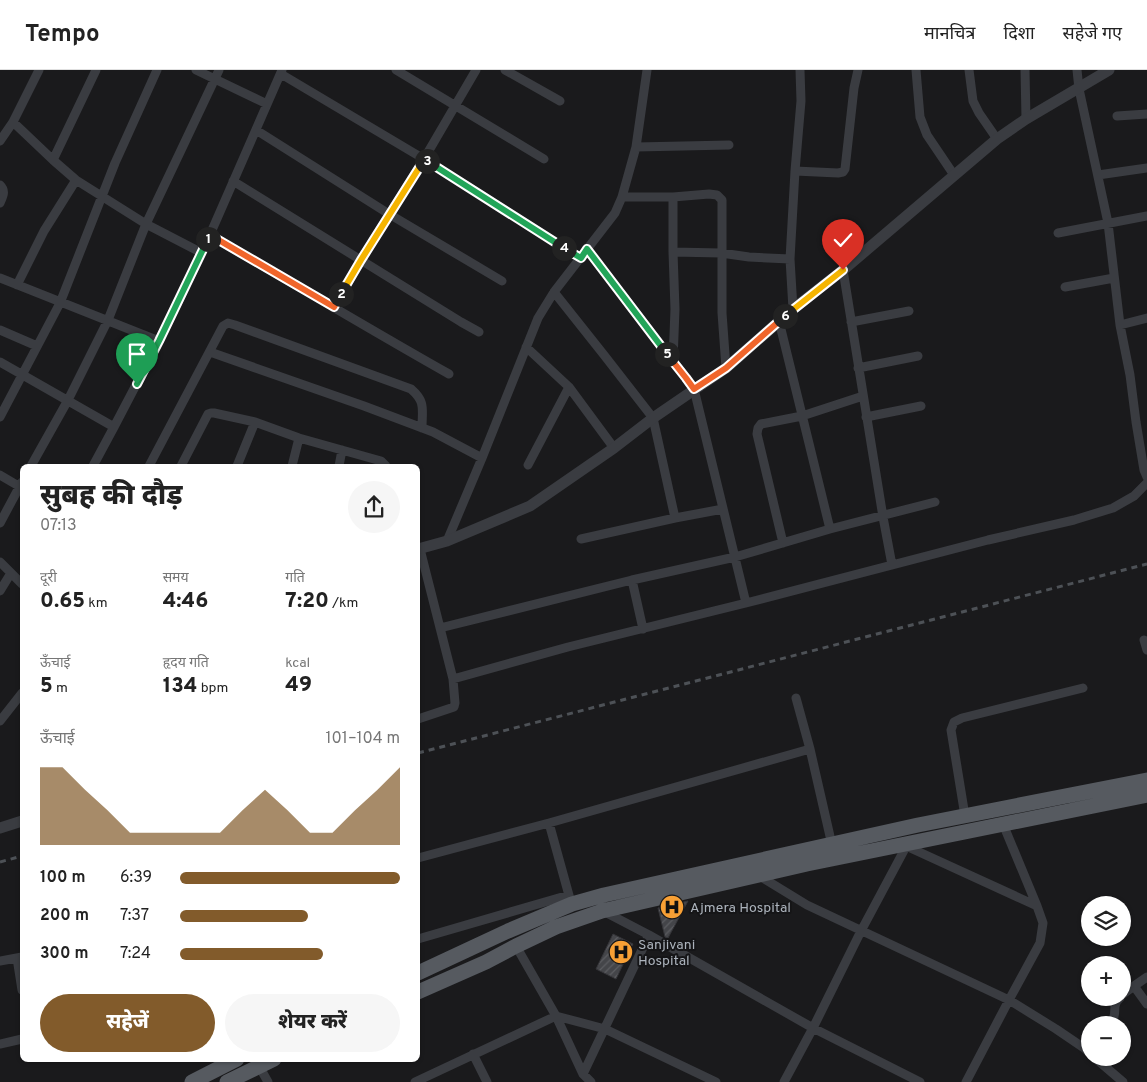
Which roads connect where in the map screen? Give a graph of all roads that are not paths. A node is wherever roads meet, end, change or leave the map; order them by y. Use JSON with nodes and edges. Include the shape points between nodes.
{"nodes":[{"id":1,"x":39,"y":70,"type":"edge"},
{"id":2,"x":96,"y":70,"type":"edge"},
{"id":3,"x":157,"y":70,"type":"edge"},
{"id":4,"x":196,"y":70,"type":"edge"},
{"id":5,"x":396,"y":70,"type":"edge"},
{"id":6,"x":476,"y":70,"type":"edge"},
{"id":7,"x":505,"y":70,"type":"edge"},
{"id":8,"x":647,"y":70,"type":"edge"},
{"id":9,"x":800,"y":70,"type":"edge"},
{"id":10,"x":858,"y":70,"type":"edge"},
{"id":11,"x":916,"y":70,"type":"edge"},
{"id":12,"x":969,"y":70,"type":"edge"},
{"id":13,"x":1025,"y":70,"type":"edge"},
{"id":14,"x":1077,"y":70,"type":"edge"},
{"id":15,"x":1110,"y":70,"type":"edge"},
{"id":16,"x":281,"y":72,"type":"edge"},
{"id":17,"x":217,"y":74,"type":"edge"},
{"id":18,"x":1078,"y":89,"type":"junction"},
{"id":19,"x":560,"y":101,"type":"dead end"},
{"id":20,"x":267,"y":104,"type":"junction"},
{"id":21,"x":455,"y":105,"type":"junction"},
{"id":22,"x":1147,"y":114,"type":"edge"},
{"id":23,"x":1117,"y":116,"type":"dead end"},
{"id":24,"x":1026,"y":119,"type":"junction"},
{"id":25,"x":13,"y":122,"type":"junction"},
{"id":26,"x":256,"y":130,"type":"junction"},
{"id":27,"x":997,"y":139,"type":"junction"},
{"id":28,"x":0,"y":142,"type":"edge"},
{"id":29,"x":729,"y":145,"type":"dead end"},
{"id":30,"x":636,"y":147,"type":"junction"},
{"id":31,"x":544,"y":159,"type":"dead end"},
{"id":32,"x":53,"y":160,"type":"junction"},
{"id":33,"x":424,"y":160,"type":"junction"},
{"id":34,"x":1147,"y":168,"type":"edge"},
{"id":35,"x":795,"y":171,"type":"junction"},
{"id":36,"x":954,"y":175,"type":"junction"},
{"id":37,"x":1098,"y":175,"type":"junction"},
{"id":38,"x":76,"y":180,"type":"junction"},
{"id":39,"x":233,"y":181,"type":"junction"},
{"id":40,"x":0,"y":185,"type":"edge"},
{"id":41,"x":102,"y":197,"type":"junction"},
{"id":42,"x":622,"y":197,"type":"junction"},
{"id":43,"x":673,"y":197,"type":"junction"},
{"id":44,"x":0,"y":203,"type":"edge"},
{"id":45,"x":389,"y":214,"type":"junction"},
{"id":46,"x":1147,"y":216,"type":"edge"},
{"id":47,"x":1108,"y":223,"type":"junction"},
{"id":48,"x":146,"y":224,"type":"junction"},
{"id":49,"x":1058,"y":233,"type":"dead end"},
{"id":50,"x":210,"y":235,"type":"junction"},
{"id":51,"x":587,"y":249,"type":"junction"},
{"id":52,"x":673,"y":252,"type":"junction"},
{"id":53,"x":202,"y":253,"type":"junction"},
{"id":54,"x":721,"y":253,"type":"junction"},
{"id":55,"x":581,"y":258,"type":"junction"},
{"id":56,"x":790,"y":259,"type":"junction"},
{"id":57,"x":361,"y":260,"type":"junction"},
{"id":58,"x":843,"y":270,"type":"junction"},
{"id":59,"x":0,"y":278,"type":"edge"},
{"id":60,"x":1114,"y":278,"type":"junction"},
{"id":61,"x":502,"y":281,"type":"dead end"},
{"id":62,"x":17,"y":284,"type":"junction"},
{"id":63,"x":1065,"y":287,"type":"dead end"},
{"id":64,"x":554,"y":292,"type":"junction"},
{"id":65,"x":60,"y":303,"type":"junction"},
{"id":66,"x":334,"y":307,"type":"junction"},
{"id":67,"x":792,"y":309,"type":"junction"},
{"id":68,"x":909,"y":311,"type":"dead end"},
{"id":69,"x":1147,"y":318,"type":"edge"},
{"id":70,"x":108,"y":320,"type":"junction"},
{"id":71,"x":779,"y":321,"type":"junction"},
{"id":72,"x":851,"y":322,"type":"junction"},
{"id":73,"x":1120,"y":325,"type":"junction"},
{"id":74,"x":0,"y":330,"type":"edge"},
{"id":75,"x":479,"y":332,"type":"dead end"},
{"id":76,"x":159,"y":341,"type":"junction"},
{"id":77,"x":37,"y":346,"type":"junction"},
{"id":78,"x":526,"y":347,"type":"junction"},
{"id":79,"x":210,"y":352,"type":"junction"},
{"id":80,"x":918,"y":356,"type":"dead end"},
{"id":81,"x":673,"y":361,"type":"junction"},
{"id":82,"x":0,"y":362,"type":"edge"},
{"id":83,"x":726,"y":368,"type":"junction"},
{"id":84,"x":858,"y":368,"type":"junction"},
{"id":85,"x":449,"y":374,"type":"dead end"},
{"id":86,"x":22,"y":375,"type":"junction"},
{"id":87,"x":569,"y":387,"type":"junction"},
{"id":88,"x":694,"y":389,"type":"junction"},
{"id":89,"x":863,"y":396,"type":"junction"},
{"id":90,"x":68,"y":400,"type":"junction"},
{"id":91,"x":921,"y":406,"type":"dead end"},
{"id":92,"x":802,"y":416,"type":"junction"},
{"id":93,"x":866,"y":416,"type":"junction"},
{"id":94,"x":0,"y":417,"type":"edge"},
{"id":95,"x":653,"y":418,"type":"junction"},
{"id":96,"x":255,"y":422,"type":"junction"},
{"id":97,"x":114,"y":427,"type":"junction"},
{"id":98,"x":422,"y":428,"type":"junction"},
{"id":99,"x":299,"y":438,"type":"junction"},
{"id":100,"x":614,"y":448,"type":"junction"},
{"id":101,"x":342,"y":450,"type":"junction"},
{"id":102,"x":482,"y":458,"type":"junction"},
{"id":103,"x":32,"y":464,"type":"edge"},
{"id":104,"x":94,"y":464,"type":"edge"},
{"id":105,"x":150,"y":464,"type":"edge"},
{"id":106,"x":182,"y":464,"type":"edge"},
{"id":107,"x":238,"y":464,"type":"edge"},
{"id":108,"x":292,"y":464,"type":"edge"},
{"id":109,"x":339,"y":464,"type":"edge"},
{"id":110,"x":384,"y":464,"type":"edge"},
{"id":111,"x":528,"y":465,"type":"dead end"},
{"id":112,"x":0,"y":476,"type":"edge"},
{"id":113,"x":1147,"y":477,"type":"edge"},
{"id":114,"x":1147,"y":483,"type":"edge"},
{"id":115,"x":20,"y":485,"type":"edge"},
{"id":116,"x":20,"y":489,"type":"edge"},
{"id":117,"x":935,"y":502,"type":"dead end"},
{"id":118,"x":723,"y":508,"type":"junction"},
{"id":119,"x":882,"y":517,"type":"junction"},
{"id":120,"x":675,"y":518,"type":"junction"},
{"id":121,"x":0,"y":524,"type":"edge"},
{"id":122,"x":830,"y":530,"type":"junction"},
{"id":123,"x":582,"y":539,"type":"dead end"},
{"id":124,"x":447,"y":541,"type":"junction"},
{"id":125,"x":783,"y":543,"type":"junction"},
{"id":126,"x":420,"y":548,"type":"edge"},
{"id":127,"x":420,"y":556,"type":"edge"},
{"id":128,"x":735,"y":556,"type":"junction"},
{"id":129,"x":0,"y":562,"type":"edge"},
{"id":130,"x":892,"y":565,"type":"junction"},
{"id":131,"x":11,"y":573,"type":"junction"},
{"id":132,"x":632,"y":580,"type":"junction"},
{"id":133,"x":20,"y":582,"type":"edge"},
{"id":134,"x":0,"y":591,"type":"edge"},
{"id":135,"x":746,"y":603,"type":"junction"},
{"id":136,"x":440,"y":628,"type":"junction"},
{"id":137,"x":643,"y":629,"type":"junction"},
{"id":138,"x":1144,"y":640,"type":"dead end"},
{"id":139,"x":1147,"y":650,"type":"edge"},
{"id":140,"x":453,"y":679,"type":"junction"},
{"id":141,"x":1083,"y":688,"type":"dead end"},
{"id":142,"x":20,"y":695,"type":"edge"},
{"id":143,"x":796,"y":698,"type":"dead end"},
{"id":144,"x":420,"y":718,"type":"edge"},
{"id":145,"x":0,"y":720,"type":"edge"},
{"id":146,"x":810,"y":750,"type":"junction"},
{"id":147,"x":1147,"y":780,"type":"edge"},
{"id":148,"x":1147,"y":795,"type":"edge"},
{"id":149,"x":965,"y":816,"type":"junction"},
{"id":150,"x":20,"y":821,"type":"edge"},
{"id":151,"x":549,"y":823,"type":"junction"},
{"id":152,"x":1003,"y":824,"type":"junction"},
{"id":153,"x":1,"y":825,"type":"edge"},
{"id":154,"x":907,"y":844,"type":"junction"},
{"id":155,"x":832,"y":845,"type":"junction"},
{"id":156,"x":420,"y":857,"type":"edge"},
{"id":157,"x":758,"y":875,"type":"junction"},
{"id":158,"x":570,"y":900,"type":"junction"},
{"id":159,"x":1037,"y":906,"type":"junction"},
{"id":160,"x":602,"y":911,"type":"junction"},
{"id":161,"x":861,"y":930,"type":"junction"},
{"id":162,"x":649,"y":935,"type":"junction"},
{"id":163,"x":420,"y":938,"type":"edge"},
{"id":164,"x":516,"y":946,"type":"junction"},
{"id":165,"x":20,"y":958,"type":"edge"},
{"id":166,"x":0,"y":961,"type":"edge"},
{"id":167,"x":420,"y":972,"type":"edge"},
{"id":168,"x":1147,"y":977,"type":"edge"},
{"id":169,"x":1134,"y":986,"type":"junction"},
{"id":170,"x":1131,"y":988,"type":"edge"},
{"id":171,"x":420,"y":991,"type":"edge"},
{"id":172,"x":1009,"y":1000,"type":"junction"},
{"id":173,"x":1147,"y":1004,"type":"edge"},
{"id":174,"x":556,"y":1016,"type":"junction"},
{"id":175,"x":813,"y":1028,"type":"junction"},
{"id":176,"x":605,"y":1029,"type":"junction"},
{"id":177,"x":20,"y":1039,"type":"edge"},
{"id":178,"x":0,"y":1044,"type":"edge"},
{"id":179,"x":1081,"y":1044,"type":"edge"},
{"id":180,"x":473,"y":1054,"type":"junction"},
{"id":181,"x":268,"y":1062,"type":"edge"},
{"id":182,"x":216,"y":1064,"type":"edge"},
{"id":183,"x":259,"y":1066,"type":"junction"},
{"id":184,"x":1104,"y":1066,"type":"edge"},
{"id":185,"x":584,"y":1074,"type":"junction"},
{"id":186,"x":192,"y":1082,"type":"edge"},
{"id":187,"x":227,"y":1082,"type":"edge"},
{"id":188,"x":268,"y":1082,"type":"edge"},
{"id":189,"x":415,"y":1082,"type":"edge"},
{"id":190,"x":487,"y":1082,"type":"edge"},
{"id":191,"x":591,"y":1082,"type":"edge"},
{"id":192,"x":716,"y":1082,"type":"edge"},
{"id":193,"x":784,"y":1082,"type":"edge"},
{"id":194,"x":920,"y":1082,"type":"edge"},
{"id":195,"x":966,"y":1082,"type":"edge"},
{"id":196,"x":1123,"y":1082,"type":"edge"}],
"edges":[{"from":1,"to":25,"type":"street"},
{"from":2,"to":32,"type":"street"},
{"from":3,"to":41,"type":"street"},
{"from":4,"to":17,"type":"street"},
{"from":5,"to":21,"type":"street"},
{"from":6,"to":21,"type":"street"},
{"from":7,"to":19,"type":"street"},
{"from":8,"to":30,"type":"street"},
{"from":9,"to":35,"type":"street","via":[[801,101]]},
{"from":10,"to":35,"type":"street","via":[[843,172]]},
{"from":11,"to":36,"type":"street","via":[[920,117],[927,135]]},
{"from":12,"to":27,"type":"street","via":[[973,102]]},
{"from":13,"to":24,"type":"street"},
{"from":14,"to":18,"type":"street"},
{"from":15,"to":18,"type":"street"},
{"from":16,"to":20,"type":"street"},
{"from":16,"to":33,"type":"street"},
{"from":17,"to":20,"type":"street"},
{"from":17,"to":48,"type":"street"},
{"from":18,"to":24,"type":"street"},
{"from":18,"to":37,"type":"street"},
{"from":20,"to":26,"type":"street"},
{"from":21,"to":31,"type":"street"},
{"from":21,"to":33,"type":"street"},
{"from":22,"to":23,"type":"street"},
{"from":24,"to":27,"type":"street"},
{"from":25,"to":28,"type":"street"},
{"from":25,"to":32,"type":"street"},
{"from":26,"to":39,"type":"street"},
{"from":26,"to":45,"type":"street"},
{"from":27,"to":36,"type":"street"},
{"from":29,"to":30,"type":"street"},
{"from":30,"to":42,"type":"street"},
{"from":32,"to":38,"type":"street"},
{"from":33,"to":45,"type":"street"},
{"from":33,"to":55,"type":"street"},
{"from":34,"to":37,"type":"street"},
{"from":35,"to":56,"type":"street"},
{"from":36,"to":58,"type":"street"},
{"from":37,"to":47,"type":"street"},
{"from":38,"to":41,"type":"street"},
{"from":38,"to":62,"type":"street","via":[[44,231]]},
{"from":39,"to":50,"type":"street"},
{"from":39,"to":57,"type":"street"},
{"from":40,"to":44,"type":"street","via":[[4,190]]},
{"from":41,"to":48,"type":"street"},
{"from":41,"to":65,"type":"street"},
{"from":42,"to":43,"type":"street"},
{"from":42,"to":51,"type":"street","via":[[615,213]]},
{"from":43,"to":52,"type":"street"},
{"from":43,"to":54,"type":"street","via":[[709,194],[722,200]]},
{"from":45,"to":57,"type":"street"},
{"from":45,"to":61,"type":"street"},
{"from":46,"to":47,"type":"street"},
{"from":47,"to":49,"type":"street"},
{"from":47,"to":60,"type":"street"},
{"from":48,"to":53,"type":"street"},
{"from":48,"to":70,"type":"street"},
{"from":50,"to":53,"type":"street"},
{"from":50,"to":66,"type":"street"},
{"from":51,"to":55,"type":"street"},
{"from":51,"to":81,"type":"street"},
{"from":52,"to":54,"type":"street"},
{"from":52,"to":81,"type":"street"},
{"from":53,"to":76,"type":"street"},
{"from":54,"to":56,"type":"street"},
{"from":54,"to":83,"type":"street"},
{"from":55,"to":64,"type":"street"},
{"from":56,"to":67,"type":"street"},
{"from":57,"to":66,"type":"street"},
{"from":57,"to":75,"type":"street"},
{"from":58,"to":67,"type":"street"},
{"from":58,"to":72,"type":"street"},
{"from":59,"to":62,"type":"street"},
{"from":60,"to":63,"type":"street"},
{"from":60,"to":73,"type":"street"},
{"from":62,"to":65,"type":"street"},
{"from":64,"to":78,"type":"street"},
{"from":64,"to":95,"type":"street"},
{"from":65,"to":70,"type":"street"},
{"from":65,"to":77,"type":"street"},
{"from":66,"to":85,"type":"street"},
{"from":67,"to":71,"type":"street"},
{"from":68,"to":72,"type":"street"},
{"from":69,"to":73,"type":"street"},
{"from":70,"to":76,"type":"street"},
{"from":70,"to":90,"type":"street"},
{"from":71,"to":83,"type":"street"},
{"from":71,"to":92,"type":"street"},
{"from":72,"to":84,"type":"street"},
{"from":73,"to":113,"type":"street"},
{"from":74,"to":77,"type":"street"},
{"from":76,"to":97,"type":"street"},
{"from":77,"to":86,"type":"street"},
{"from":78,"to":87,"type":"street"},
{"from":78,"to":102,"type":"street"},
{"from":79,"to":98,"type":"street"},
{"from":79,"to":98,"type":"street","via":[[223,326],[228,323],[235,325],[411,389],[422,403]]},
{"from":79,"to":105,"type":"street"},
{"from":80,"to":84,"type":"street"},
{"from":81,"to":88,"type":"street"},
{"from":82,"to":86,"type":"street"},
{"from":83,"to":88,"type":"street"},
{"from":84,"to":89,"type":"street"},
{"from":86,"to":90,"type":"street"},
{"from":86,"to":94,"type":"street"},
{"from":87,"to":100,"type":"street"},
{"from":87,"to":111,"type":"street"},
{"from":88,"to":95,"type":"street"},
{"from":88,"to":118,"type":"street"},
{"from":89,"to":92,"type":"street"},
{"from":89,"to":93,"type":"street"},
{"from":90,"to":97,"type":"street"},
{"from":90,"to":103,"type":"street"},
{"from":91,"to":93,"type":"street"},
{"from":92,"to":122,"type":"street"},
{"from":92,"to":125,"type":"street","via":[[761,424],[757,434]]},
{"from":93,"to":119,"type":"street"},
{"from":95,"to":100,"type":"street"},
{"from":95,"to":120,"type":"street"},
{"from":96,"to":99,"type":"street"},
{"from":96,"to":106,"type":"street","via":[[208,414]]},
{"from":96,"to":107,"type":"street"},
{"from":97,"to":104,"type":"street"},
{"from":98,"to":102,"type":"street"},
{"from":99,"to":101,"type":"street"},
{"from":99,"to":108,"type":"street"},
{"from":100,"to":124,"type":"street","via":[[530,506]]},
{"from":101,"to":109,"type":"street"},
{"from":101,"to":110,"type":"street"},
{"from":102,"to":124,"type":"street"},
{"from":112,"to":115,"type":"street"},
{"from":114,"to":130,"type":"street","via":[[1134,496],[1113,508]]},
{"from":116,"to":121,"type":"street"},
{"from":117,"to":119,"type":"street"},
{"from":118,"to":120,"type":"street"},
{"from":118,"to":128,"type":"street"},
{"from":119,"to":122,"type":"street"},
{"from":119,"to":130,"type":"street"},
{"from":120,"to":123,"type":"street"},
{"from":122,"to":125,"type":"street"},
{"from":124,"to":126,"type":"street"},
{"from":125,"to":128,"type":"street"},
{"from":127,"to":136,"type":"street"},
{"from":128,"to":132,"type":"street"},
{"from":128,"to":135,"type":"street"},
{"from":129,"to":131,"type":"street"},
{"from":130,"to":135,"type":"street"},
{"from":131,"to":133,"type":"street"},
{"from":131,"to":134,"type":"street"},
{"from":132,"to":136,"type":"street"},
{"from":132,"to":137,"type":"street"},
{"from":135,"to":137,"type":"street"},
{"from":136,"to":140,"type":"street"},
{"from":137,"to":140,"type":"street"},
{"from":138,"to":139,"type":"street"},
{"from":140,"to":144,"type":"street","via":[[454,707]]},
{"from":141,"to":149,"type":"street","via":[[954,722],[951,730]]},
{"from":142,"to":145,"type":"street"},
{"from":143,"to":146,"type":"street"},
{"from":146,"to":151,"type":"street"},
{"from":146,"to":155,"type":"street"},
{"from":147,"to":149,"type":"main road"},
{"from":148,"to":152,"type":"main road"},
{"from":149,"to":155,"type":"main road"},
{"from":150,"to":153,"type":"street"},
{"from":151,"to":156,"type":"street"},
{"from":151,"to":158,"type":"street"},
{"from":152,"to":154,"type":"main road"},
{"from":152,"to":159,"type":"street"},
{"from":154,"to":157,"type":"main road"},
{"from":154,"to":159,"type":"street"},
{"from":154,"to":161,"type":"street"},
{"from":155,"to":158,"type":"main road"},
{"from":157,"to":160,"type":"main road"},
{"from":157,"to":161,"type":"street","via":[[807,905]]},
{"from":158,"to":163,"type":"street"},
{"from":158,"to":167,"type":"main road"},
{"from":159,"to":172,"type":"street","via":[[1043,923],[1040,943]]},
{"from":160,"to":162,"type":"street"},
{"from":160,"to":164,"type":"main road","via":[[556,927]]},
{"from":161,"to":172,"type":"street"},
{"from":161,"to":175,"type":"street"},
{"from":162,"to":175,"type":"street"},
{"from":162,"to":176,"type":"street"},
{"from":164,"to":171,"type":"main road"},
{"from":164,"to":174,"type":"street"},
{"from":165,"to":166,"type":"street"},
{"from":168,"to":169,"type":"street"},
{"from":169,"to":170,"type":"street"},
{"from":169,"to":173,"type":"street"},
{"from":172,"to":179,"type":"street"},
{"from":172,"to":195,"type":"street"},
{"from":174,"to":176,"type":"street"},
{"from":174,"to":180,"type":"street"},
{"from":174,"to":185,"type":"street"},
{"from":175,"to":193,"type":"street"},
{"from":175,"to":194,"type":"street"},
{"from":176,"to":185,"type":"street"},
{"from":176,"to":192,"type":"street"},
{"from":177,"to":178,"type":"street"},
{"from":180,"to":189,"type":"street"},
{"from":180,"to":190,"type":"street"},
{"from":181,"to":183,"type":"main road"},
{"from":182,"to":186,"type":"main road"},
{"from":183,"to":187,"type":"main road"},
{"from":183,"to":188,"type":"street"},
{"from":184,"to":196,"type":"street"},
{"from":185,"to":191,"type":"street"}]}
